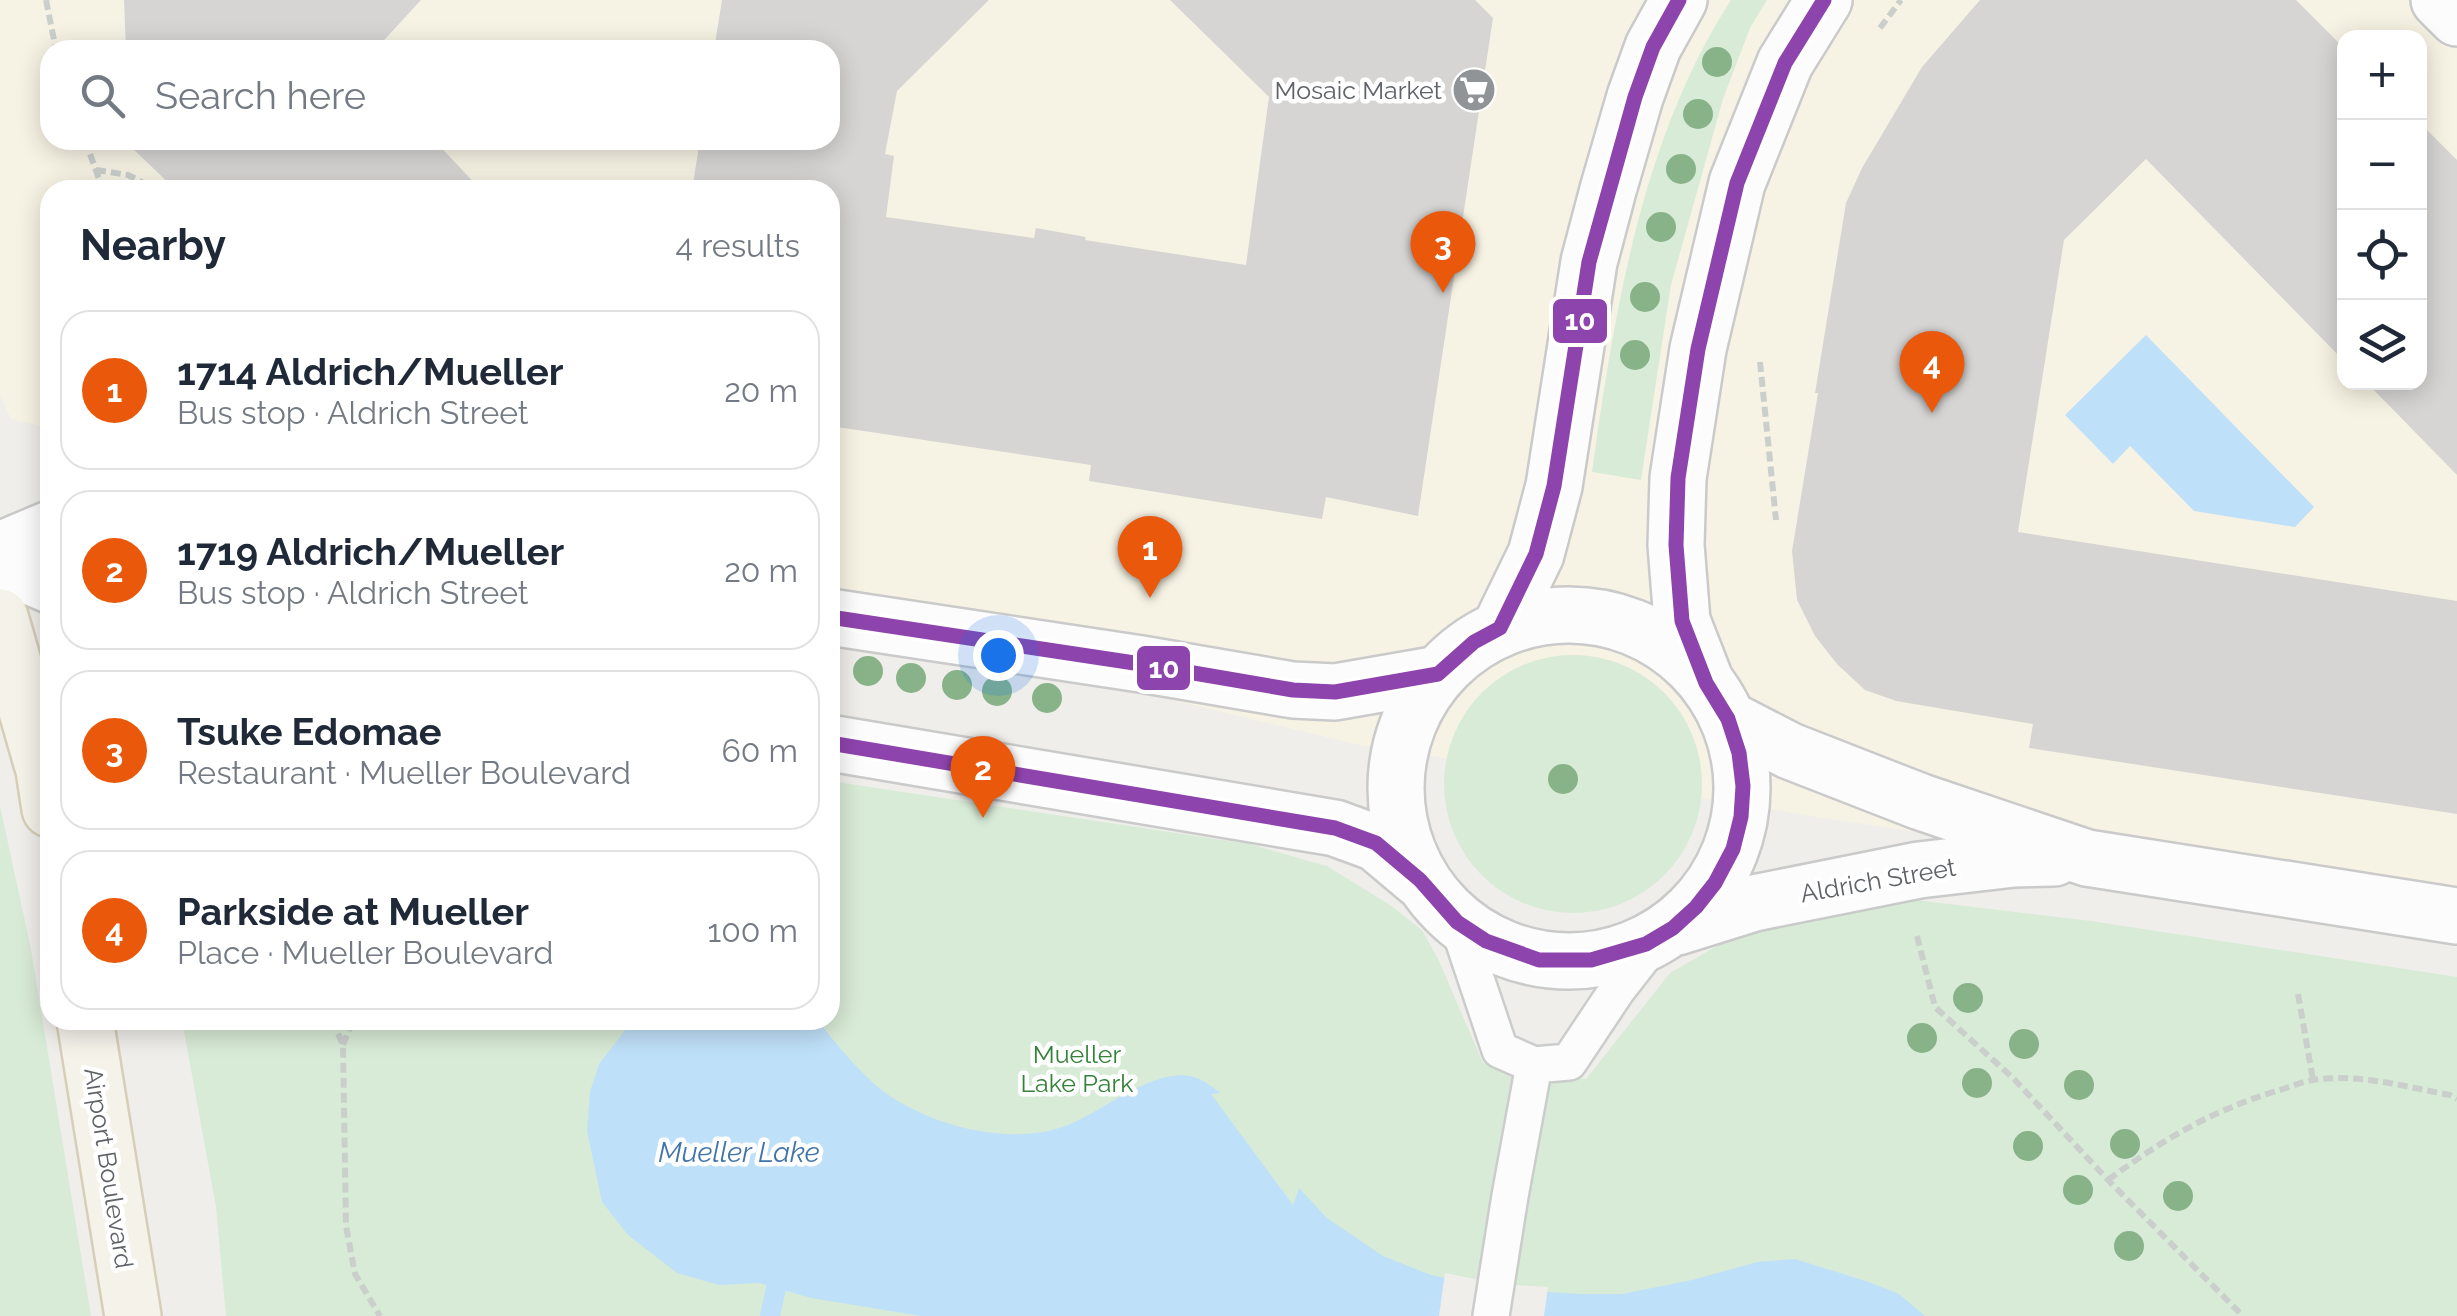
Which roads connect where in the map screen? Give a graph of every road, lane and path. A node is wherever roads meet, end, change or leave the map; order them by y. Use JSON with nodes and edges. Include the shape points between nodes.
{"nodes":[{"id":1,"x":46,"y":0,"type":"edge"},
{"id":2,"x":1679,"y":0,"type":"edge"},
{"id":3,"x":1824,"y":0,"type":"edge"},
{"id":4,"x":2439,"y":0,"type":"edge"},
{"id":5,"x":2457,"y":18,"type":"edge"},
{"id":6,"x":54,"y":40,"type":"edge"},
{"id":7,"x":89,"y":150,"type":"edge"},
{"id":8,"x":96,"y":170,"type":"junction"},
{"id":9,"x":100,"y":180,"type":"edge"},
{"id":10,"x":138,"y":180,"type":"edge"},
{"id":11,"x":1760,"y":353,"type":"dead end"},
{"id":12,"x":1776,"y":520,"type":"dead end"},
{"id":13,"x":40,"y":533,"type":"edge"},
{"id":14,"x":0,"y":550,"type":"edge"},
{"id":15,"x":0,"y":564,"type":"edge"},
{"id":16,"x":40,"y":581,"type":"edge"},
{"id":17,"x":0,"y":617,"type":"edge"},
{"id":18,"x":840,"y":618,"type":"edge"},
{"id":19,"x":1500,"y":628,"type":"junction"},
{"id":20,"x":1438,"y":674,"type":"junction"},
{"id":21,"x":1717,"y":701,"type":"junction"},
{"id":22,"x":840,"y":746,"type":"edge"},
{"id":23,"x":40,"y":756,"type":"edge"},
{"id":24,"x":2087,"y":858,"type":"junction"},
{"id":25,"x":1420,"y":880,"type":"junction"},
{"id":26,"x":2457,"y":916,"type":"edge"},
{"id":27,"x":1458,"y":922,"type":"junction"},
{"id":28,"x":1667,"y":932,"type":"junction"},
{"id":29,"x":1916,"y":936,"type":"dead end"},
{"id":30,"x":2298,"y":994,"type":"dead end"},
{"id":31,"x":87,"y":1030,"type":"edge"},
{"id":32,"x":337,"y":1030,"type":"edge"},
{"id":33,"x":350,"y":1030,"type":"edge"},
{"id":34,"x":344,"y":1046,"type":"junction"},
{"id":35,"x":1534,"y":1066,"type":"junction"},
{"id":36,"x":2314,"y":1080,"type":"junction"},
{"id":37,"x":2457,"y":1099,"type":"edge"},
{"id":38,"x":2108,"y":1180,"type":"junction"},
{"id":39,"x":133,"y":1316,"type":"edge"},
{"id":40,"x":380,"y":1316,"type":"edge"},
{"id":41,"x":1491,"y":1316,"type":"edge"},
{"id":42,"x":2244,"y":1316,"type":"edge"}],
"edges":[{"from":1,"to":6,"type":"path"},
{"from":2,"to":19,"type":"street","via":[[1635,97],[1608,190],[1589,262],[1554,486],[1536,554]]},
{"from":3,"to":21,"type":"street","via":[[1784,62],[1737,183],[1698,349],[1678,478],[1682,621]]},
{"from":4,"to":5,"type":"street"},
{"from":7,"to":8,"type":"path"},
{"from":8,"to":9,"type":"path"},
{"from":8,"to":10,"type":"path"},
{"from":11,"to":12,"type":"path"},
{"from":13,"to":14,"type":"street"},
{"from":15,"to":16,"type":"street"},
{"from":17,"to":23,"type":"main road"},
{"from":18,"to":20,"type":"street","via":[[1294,690],[1336,692]]},
{"from":19,"to":20,"type":"street"},
{"from":19,"to":21,"type":"street","via":[[1554,615],[1615,621],[1678,653]]},
{"from":20,"to":25,"type":"street","via":[[1408,720],[1394,778],[1400,830]]},
{"from":21,"to":24,"type":"street","name":"Aldrich Street","via":[[1790,751]]},
{"from":21,"to":28,"type":"street","via":[[1740,752],[1741,818],[1715,884]]},
{"from":22,"to":25,"type":"street","via":[[1336,828],[1376,843]]},
{"from":24,"to":26,"type":"street","name":"Aldrich Street"},
{"from":24,"to":28,"type":"street","name":"Aldrich Street","via":[[2014,858],[1919,870],[1754,903]]},
{"from":25,"to":27,"type":"street"},
{"from":27,"to":28,"type":"street","via":[[1486,941],[1539,960],[1591,960]]},
{"from":27,"to":35,"type":"lane","via":[[1500,1050]]},
{"from":28,"to":35,"type":"lane","via":[[1617,990],[1569,1062]]},
{"from":29,"to":38,"type":"path","via":[[1935,1006]]},
{"from":30,"to":36,"type":"path"},
{"from":31,"to":39,"type":"main road","name":"Airport Boulevard"},
{"from":32,"to":34,"type":"path"},
{"from":33,"to":34,"type":"path"},
{"from":34,"to":40,"type":"path","via":[[346,1226],[355,1274]]},
{"from":35,"to":41,"type":"lane"},
{"from":36,"to":37,"type":"path","via":[[2370,1080]]},
{"from":36,"to":38,"type":"path","via":[[2204,1118]]},
{"from":38,"to":42,"type":"path"}]}
